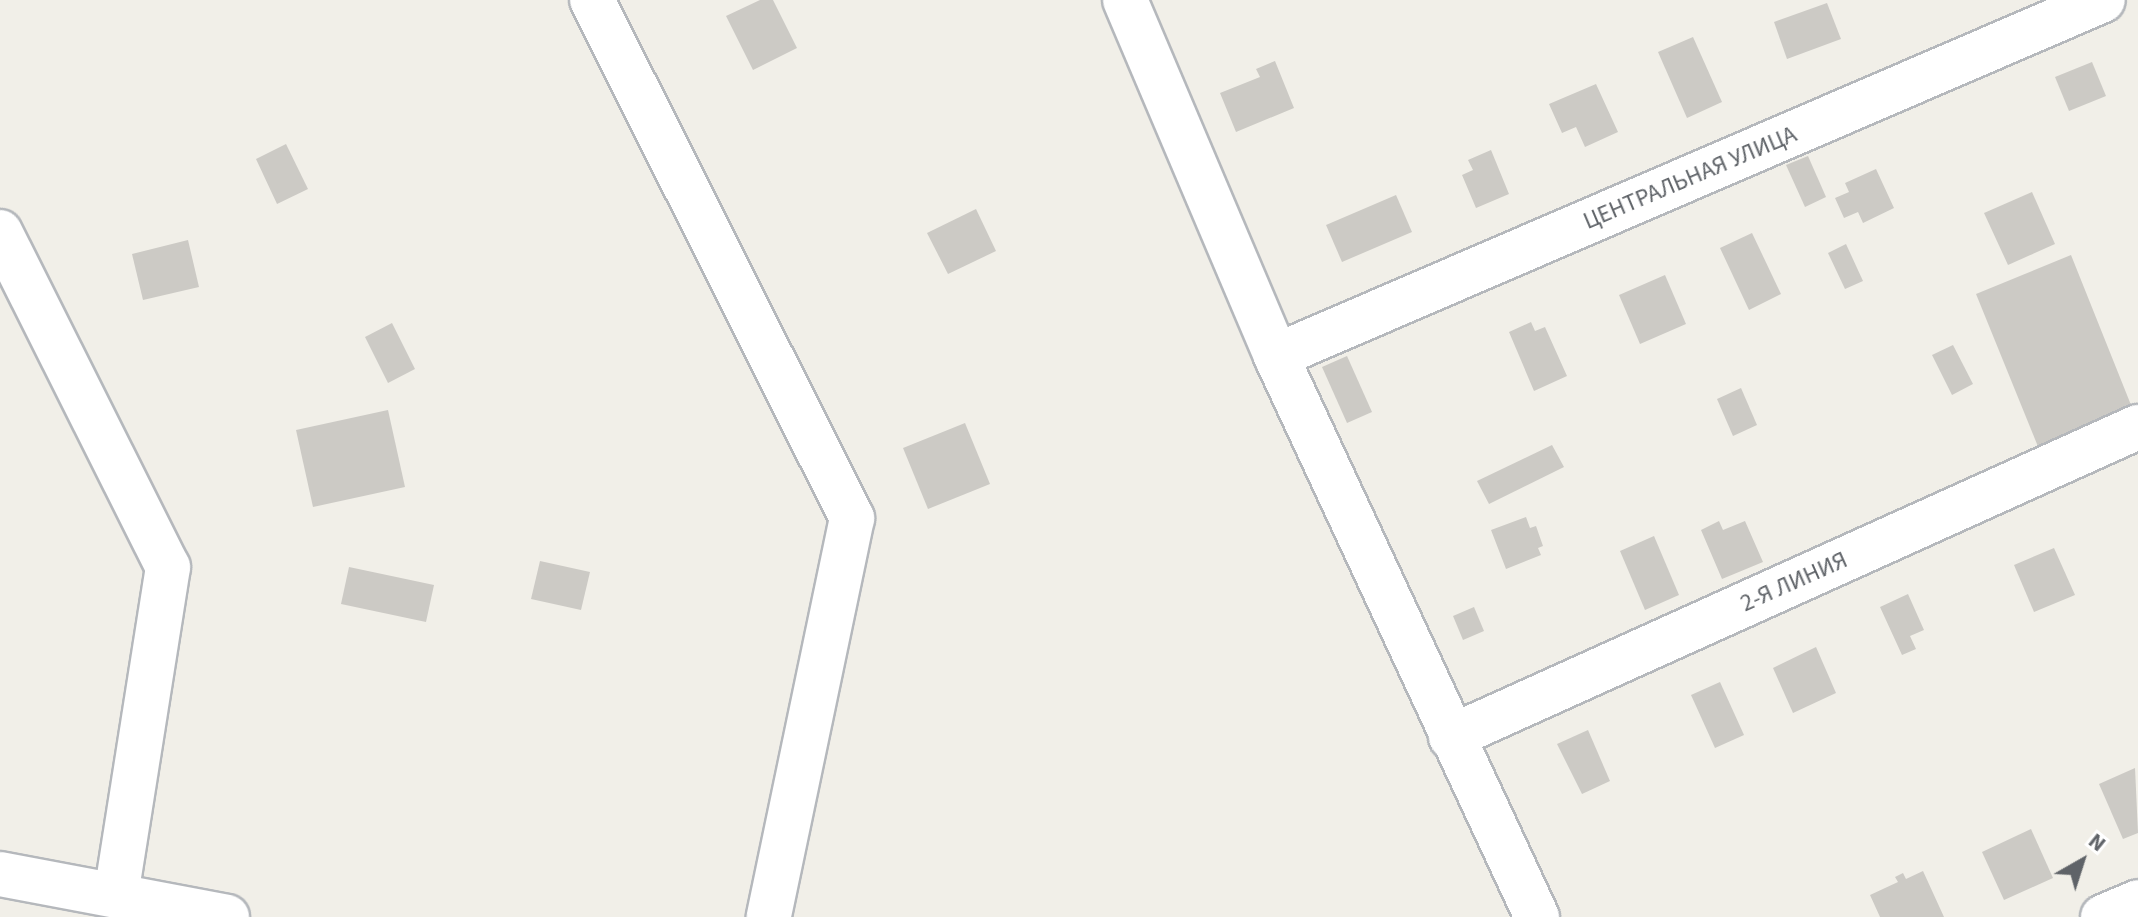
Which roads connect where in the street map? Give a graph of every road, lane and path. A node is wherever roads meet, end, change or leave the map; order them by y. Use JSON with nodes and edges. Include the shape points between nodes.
{"nodes":[{"id":1,"x":592,"y":0,"type":"edge"},
{"id":2,"x":1125,"y":0,"type":"edge"},
{"id":3,"x":2103,"y":0,"type":"edge"},
{"id":4,"x":0,"y":232,"type":"edge"},
{"id":5,"x":1276,"y":356,"type":"junction"},
{"id":6,"x":2138,"y":427,"type":"edge"},
{"id":7,"x":1451,"y":737,"type":"junction"},
{"id":8,"x":0,"y":874,"type":"edge"},
{"id":9,"x":116,"y":894,"type":"junction"},
{"id":10,"x":2138,"y":902,"type":"edge"},
{"id":11,"x":227,"y":917,"type":"edge"},
{"id":12,"x":769,"y":917,"type":"edge"},
{"id":13,"x":1537,"y":917,"type":"edge"},
{"id":14,"x":2103,"y":917,"type":"edge"}],
"edges":[{"from":1,"to":12,"type":"street","via":[[852,518]]},
{"from":2,"to":5,"type":"street"},
{"from":3,"to":5,"type":"street","name":"ЦЕНТРАЛЬНАЯ УЛИЦА"},
{"from":4,"to":9,"type":"street","via":[[168,567]]},
{"from":5,"to":7,"type":"street"},
{"from":6,"to":7,"type":"street","name":"2-Я ЛИНИЯ"},
{"from":7,"to":13,"type":"street"},
{"from":8,"to":9,"type":"street"},
{"from":9,"to":11,"type":"street"},
{"from":10,"to":14,"type":"street"}]}
